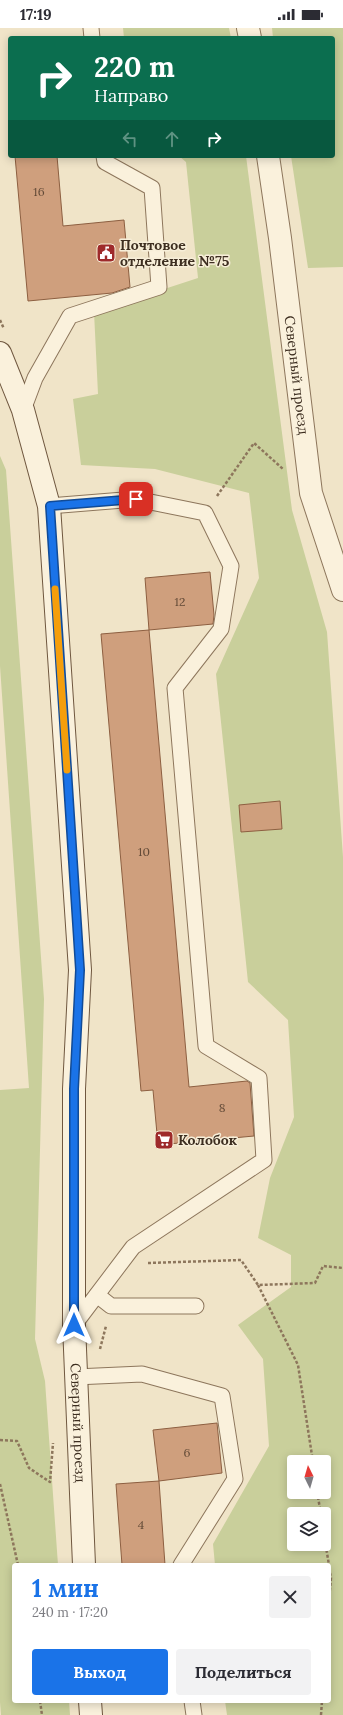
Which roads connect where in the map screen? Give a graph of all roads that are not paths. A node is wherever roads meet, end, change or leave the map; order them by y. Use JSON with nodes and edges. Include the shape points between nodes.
{"nodes":[{"id":1,"x":104,"y":158,"type":"edge"},
{"id":2,"x":268,"y":158,"type":"edge"},
{"id":3,"x":0,"y":354,"type":"edge"},
{"id":4,"x":23,"y":410,"type":"junction"},
{"id":5,"x":50,"y":506,"type":"junction"},
{"id":6,"x":343,"y":590,"type":"edge"},
{"id":7,"x":97,"y":1295,"type":"junction"},
{"id":8,"x":196,"y":1306,"type":"dead end"},
{"id":9,"x":74,"y":1325,"type":"junction"},
{"id":10,"x":76,"y":1377,"type":"junction"},
{"id":11,"x":84,"y":1563,"type":"edge"},
{"id":12,"x":182,"y":1563,"type":"edge"},
{"id":13,"x":90,"y":1703,"type":"edge"},
{"id":14,"x":192,"y":1703,"type":"edge"},
{"id":15,"x":91,"y":1715,"type":"edge"},
{"id":16,"x":194,"y":1715,"type":"edge"}],
"edges":[{"from":1,"to":4,"type":"lane","via":[[105,162],[152,188],[159,287],[70,316],[35,378]]},
{"from":2,"to":6,"type":"street","name":"Северный проезд","via":[[311,493]]},
{"from":3,"to":4,"type":"street","name":"Северный проезд"},
{"from":4,"to":5,"type":"street","name":"Северный проезд"},
{"from":5,"to":7,"type":"lane","via":[[136,499],[205,513],[231,566],[221,629],[175,688],[206,1046],[259,1078],[264,1160],[133,1247]]},
{"from":5,"to":9,"type":"street","name":"Северный проезд","via":[[80,970],[74,1089]]},
{"from":7,"to":8,"type":"lane","via":[[111,1306]]},
{"from":7,"to":9,"type":"lane"},
{"from":9,"to":10,"type":"street","name":"Северный проезд"},
{"from":10,"to":11,"type":"street","name":"Северный проезд"},
{"from":10,"to":12,"type":"lane","via":[[142,1374],[222,1396],[235,1479]]},
{"from":13,"to":15,"type":"street"},
{"from":14,"to":16,"type":"lane"}]}
